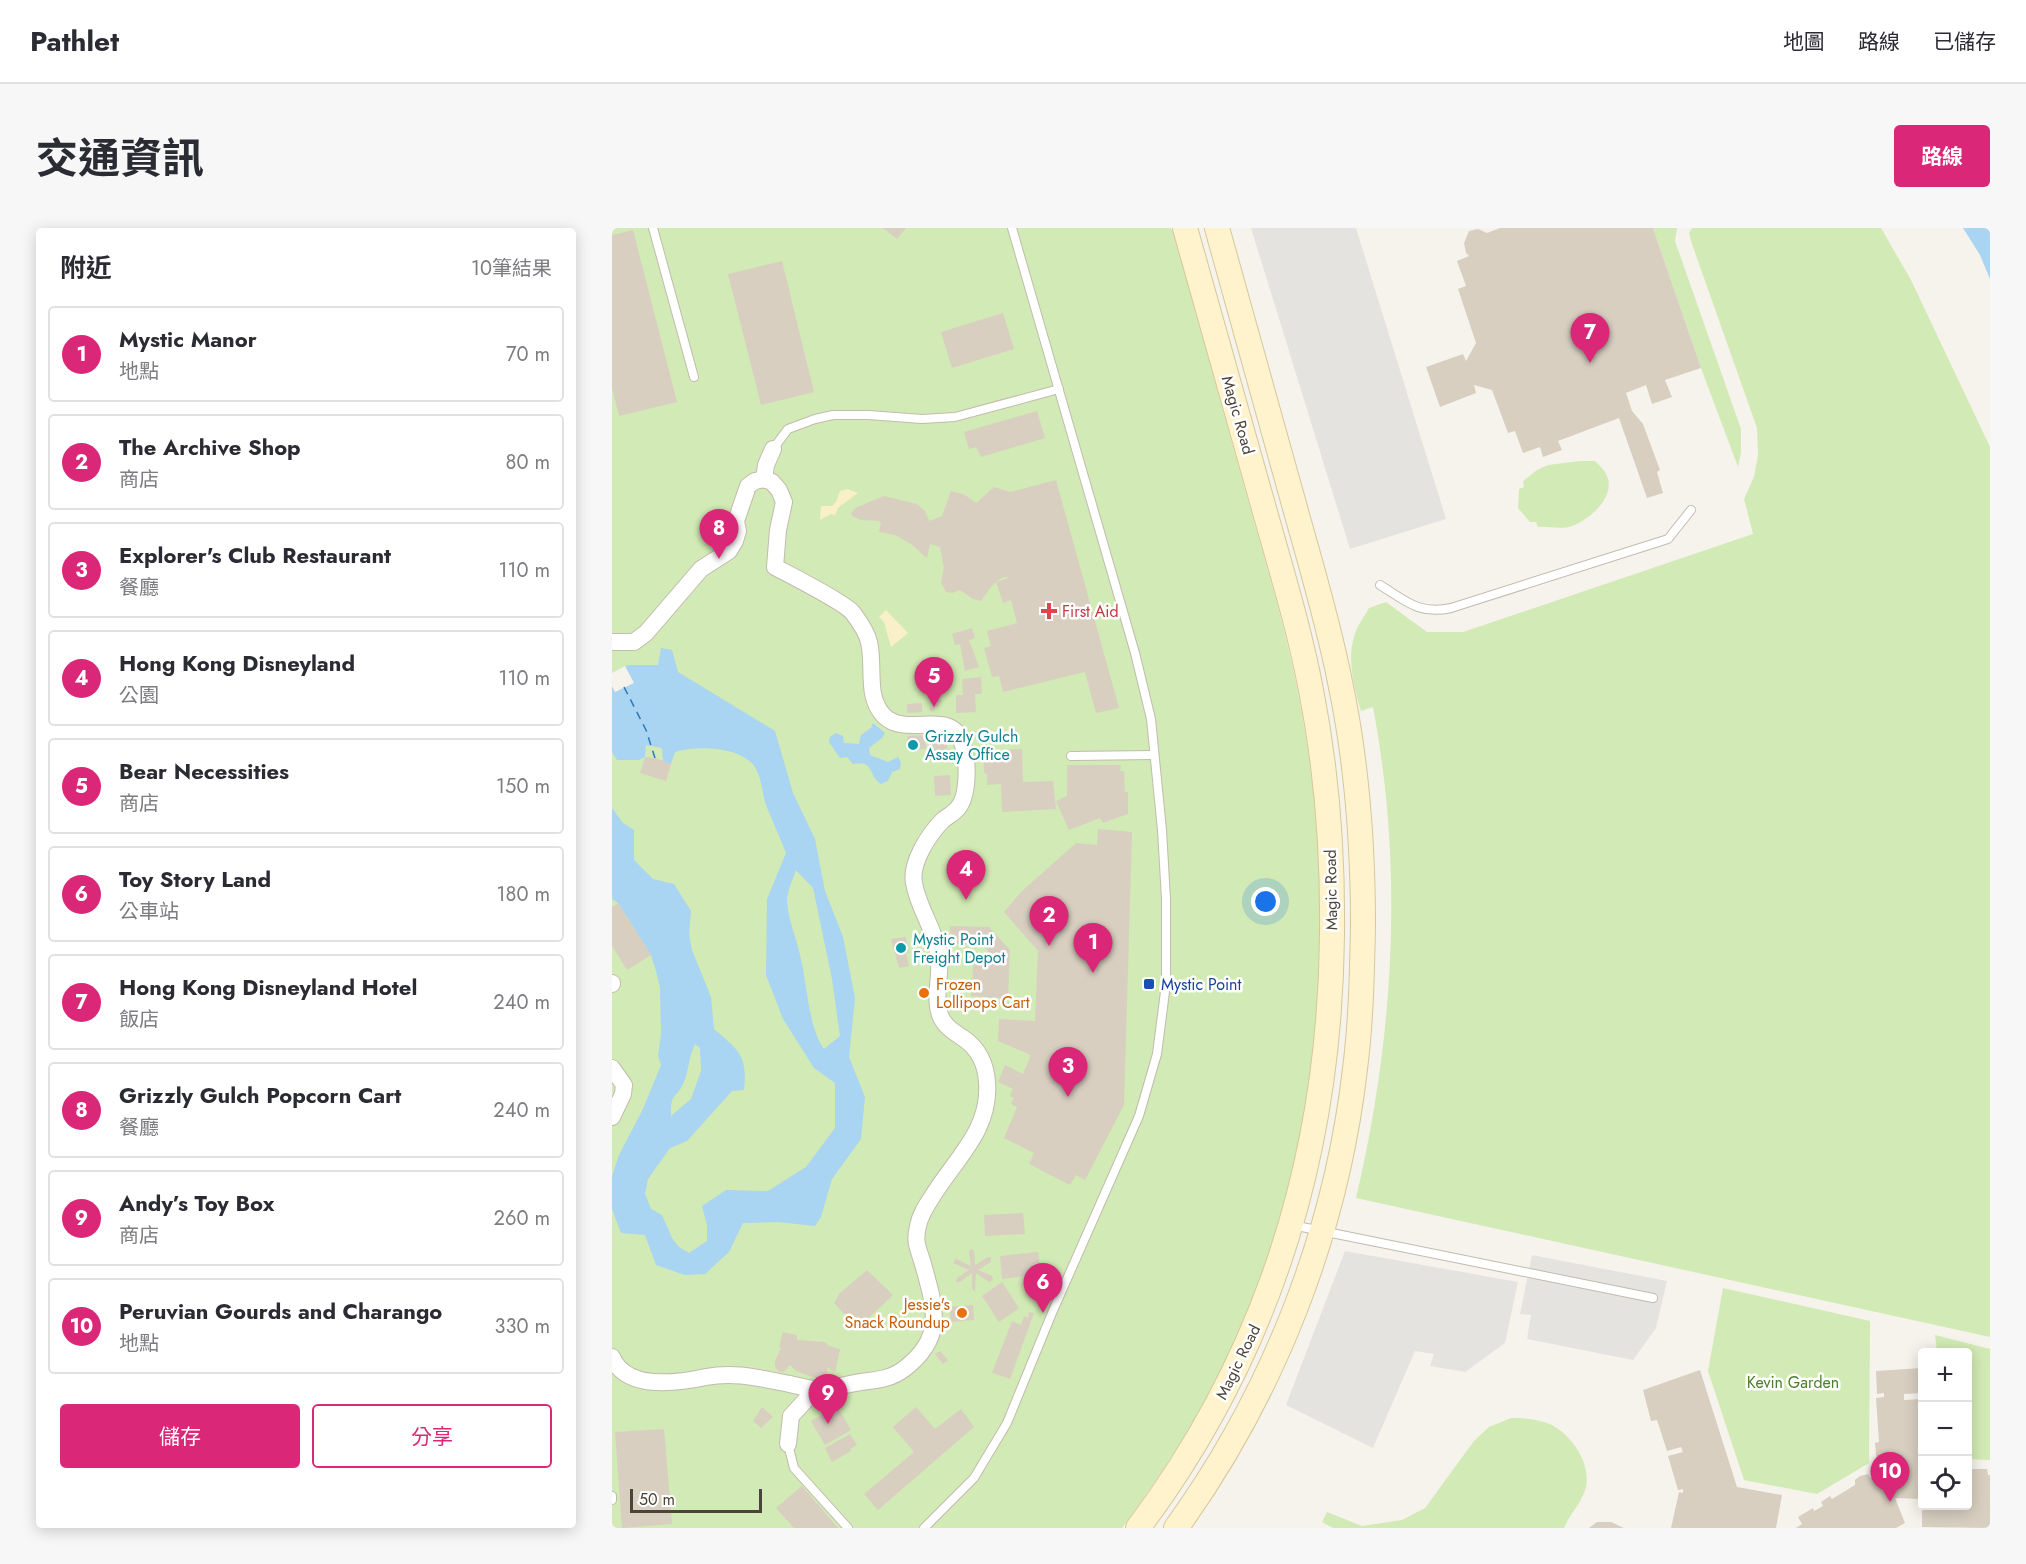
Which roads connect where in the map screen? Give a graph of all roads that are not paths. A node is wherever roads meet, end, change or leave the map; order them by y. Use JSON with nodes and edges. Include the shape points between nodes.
{"nodes":[{"id":1,"x":652,"y":228,"type":"edge"},
{"id":2,"x":1012,"y":228,"type":"edge"},
{"id":3,"x":1185,"y":228,"type":"edge"},
{"id":4,"x":1217,"y":228,"type":"edge"},
{"id":5,"x":694,"y":377,"type":"dead end"},
{"id":6,"x":1059,"y":389,"type":"junction"},
{"id":7,"x":773,"y":449,"type":"joint"},
{"id":8,"x":764,"y":479,"type":"junction"},
{"id":9,"x":1691,"y":510,"type":"dead end"},
{"id":10,"x":1380,"y":585,"type":"dead end"},
{"id":11,"x":612,"y":642,"type":"edge"},
{"id":12,"x":1154,"y":755,"type":"junction"},
{"id":13,"x":1071,"y":756,"type":"dead end"},
{"id":14,"x":612,"y":1068,"type":"edge"},
{"id":15,"x":612,"y":1117,"type":"edge"},
{"id":16,"x":1291,"y":1225,"type":"junction"},
{"id":17,"x":1321,"y":1231,"type":"junction"},
{"id":18,"x":1653,"y":1298,"type":"dead end"},
{"id":19,"x":612,"y":1356,"type":"edge"},
{"id":20,"x":816,"y":1389,"type":"junction"},
{"id":21,"x":788,"y":1444,"type":"joint"},
{"id":22,"x":848,"y":1528,"type":"edge"},
{"id":23,"x":924,"y":1528,"type":"edge"},
{"id":24,"x":1138,"y":1528,"type":"edge"},
{"id":25,"x":1176,"y":1528,"type":"edge"}],
"edges":[{"from":1,"to":5,"type":"lane"},
{"from":2,"to":6,"type":"lane"},
{"from":3,"to":16,"type":"street","name":"Magic Road","via":[[1301,644],[1326,783],[1333,892],[1330,1019],[1309,1161]]},
{"from":4,"to":17,"type":"street","name":"Magic Road","via":[[1330,637],[1356,779],[1363,891],[1360,1021],[1348,1119]]},
{"from":6,"to":7,"type":"lane","via":[[955,417],[833,415],[788,429]]},
{"from":6,"to":12,"type":"lane","via":[[1135,653],[1151,719]]},
{"from":7,"to":8,"type":"street"},
{"from":8,"to":11,"type":"street","via":[[748,486],[736,521],[738,531],[729,551],[701,569],[646,633],[634,642]]},
{"from":8,"to":20,"type":"street","via":[[779,490],[784,502],[775,567],[851,610],[869,639],[872,696],[879,711],[901,726],[944,724],[958,733],[964,746],[965,795],[959,807],[929,835],[913,871],[914,885],[935,936],[941,964],[940,1016],[951,1031],[978,1053],[986,1072],[987,1100],[981,1125],[920,1216],[915,1239],[934,1305],[930,1342],[892,1377]]},
{"from":9,"to":10,"type":"lane","via":[[1668,539],[1451,608],[1434,612],[1418,609]]},
{"from":12,"to":13,"type":"lane"},
{"from":12,"to":23,"type":"lane","via":[[1166,899],[1166,984],[1157,1054],[1139,1116],[1007,1423],[974,1478]]},
{"from":14,"to":15,"type":"street","via":[[624,1085]]},
{"from":16,"to":17,"type":"lane"},
{"from":16,"to":24,"type":"street","name":"Magic Road","via":[[1267,1298],[1228,1385],[1184,1462]]},
{"from":17,"to":18,"type":"lane"},
{"from":17,"to":25,"type":"street","name":"Magic Road","via":[[1295,1309],[1255,1398]]},
{"from":19,"to":20,"type":"street","via":[[622,1371],[651,1381],[750,1375]]},
{"from":20,"to":21,"type":"street","via":[[791,1416]]},
{"from":21,"to":22,"type":"lane","via":[[794,1468]]}]}
